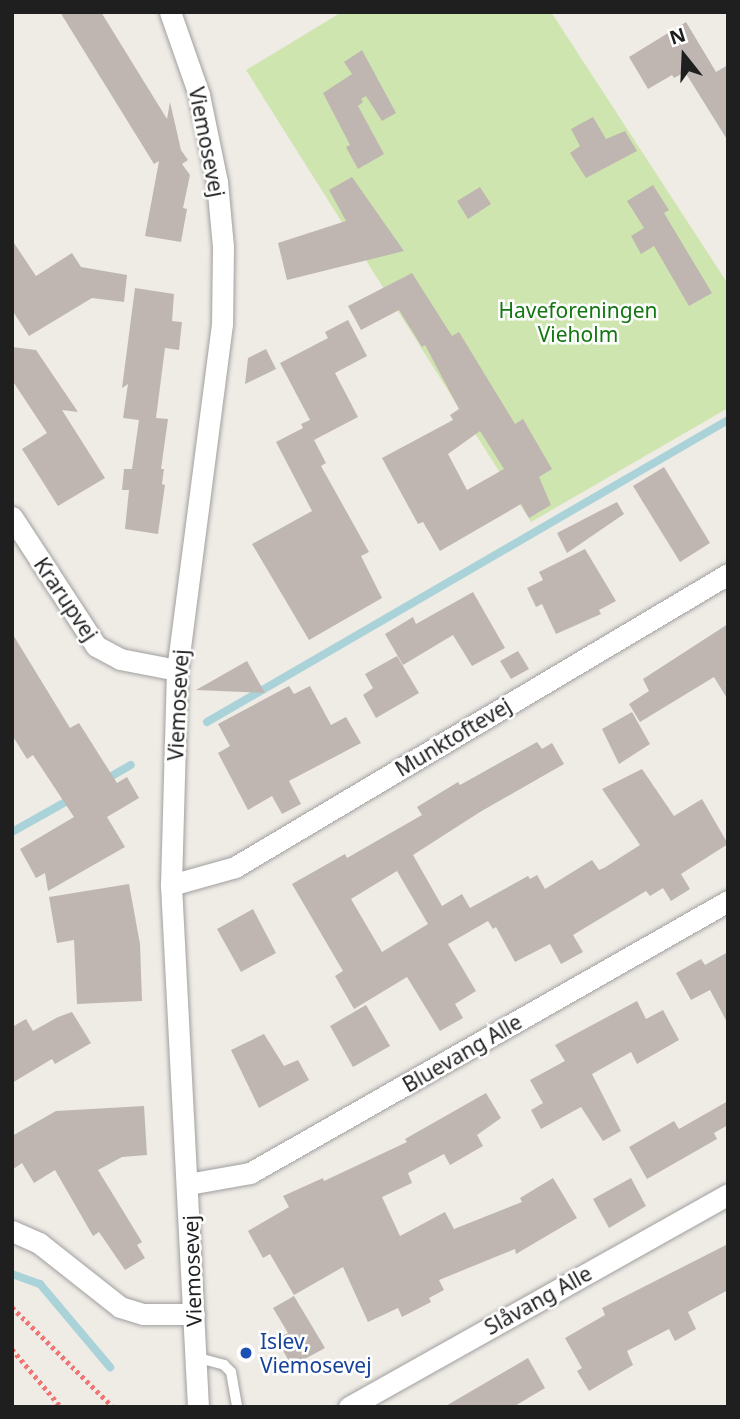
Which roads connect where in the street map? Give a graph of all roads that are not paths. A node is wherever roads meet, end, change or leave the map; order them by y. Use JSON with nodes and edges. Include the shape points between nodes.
{"nodes":[{"id":1,"x":170,"y":12,"type":"edge"},
{"id":2,"x":12,"y":517,"type":"edge"},
{"id":3,"x":728,"y":574,"type":"edge"},
{"id":4,"x":177,"y":670,"type":"junction"},
{"id":5,"x":171,"y":885,"type":"junction"},
{"id":6,"x":728,"y":901,"type":"edge"},
{"id":7,"x":188,"y":1184,"type":"junction"},
{"id":8,"x":728,"y":1194,"type":"edge"},
{"id":9,"x":12,"y":1231,"type":"edge"},
{"id":10,"x":194,"y":1314,"type":"junction"},
{"id":11,"x":195,"y":1357,"type":"junction"},
{"id":12,"x":198,"y":1407,"type":"edge"},
{"id":13,"x":237,"y":1407,"type":"edge"},
{"id":14,"x":349,"y":1407,"type":"edge"}],
"edges":[{"from":1,"to":4,"type":"street","name":"Viemosevej","via":[[199,95],[217,182],[223,247],[222,324]]},
{"from":2,"to":4,"type":"street","name":"Krarupvej","via":[[96,646],[120,659]]},
{"from":3,"to":5,"type":"street","name":"Munktoftevej","via":[[235,867]]},
{"from":4,"to":5,"type":"street","name":"Viemosevej"},
{"from":5,"to":7,"type":"street","name":"Viemosevej"},
{"from":6,"to":7,"type":"street","name":"Bluevang Alle","via":[[250,1173]]},
{"from":7,"to":10,"type":"street","name":"Viemosevej"},
{"from":8,"to":14,"type":"street","name":"Slåvang Alle"},
{"from":9,"to":10,"type":"street","via":[[39,1243],[120,1307],[143,1314]]},
{"from":10,"to":11,"type":"street","name":"Viemosevej"},
{"from":11,"to":12,"type":"street","name":"Viemosevej"},
{"from":11,"to":13,"type":"lane","via":[[223,1365],[230,1372]]}]}
